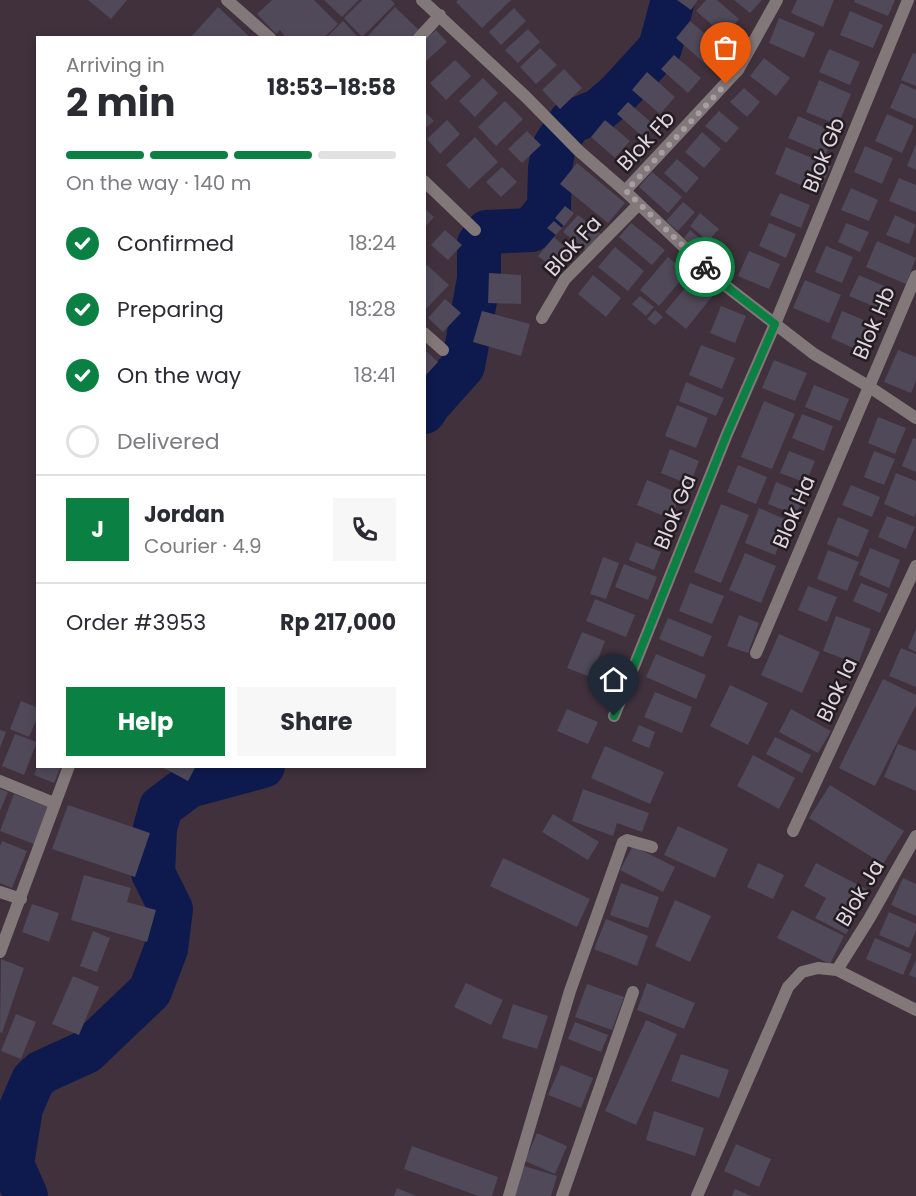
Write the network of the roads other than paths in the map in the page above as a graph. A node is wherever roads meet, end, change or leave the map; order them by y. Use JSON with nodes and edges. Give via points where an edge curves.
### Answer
{"nodes":[{"id":1,"x":227,"y":0,"type":"edge"},
{"id":2,"x":422,"y":0,"type":"edge"},
{"id":3,"x":777,"y":0,"type":"edge"},
{"id":4,"x":908,"y":0,"type":"edge"},
{"id":5,"x":440,"y":15,"type":"junction"},
{"id":6,"x":268,"y":36,"type":"edge"},
{"id":7,"x":421,"y":36,"type":"edge"},
{"id":8,"x":426,"y":183,"type":"edge"},
{"id":9,"x":626,"y":191,"type":"junction"},
{"id":10,"x":638,"y":205,"type":"junction"},
{"id":11,"x":475,"y":230,"type":"dead end"},
{"id":12,"x":916,"y":276,"type":"edge"},
{"id":13,"x":542,"y":318,"type":"dead end"},
{"id":14,"x":775,"y":324,"type":"junction"},
{"id":15,"x":426,"y":335,"type":"edge"},
{"id":16,"x":443,"y":350,"type":"dead end"},
{"id":17,"x":868,"y":386,"type":"junction"},
{"id":18,"x":916,"y":418,"type":"edge"},
{"id":19,"x":916,"y":566,"type":"edge"},
{"id":20,"x":756,"y":653,"type":"dead end"},
{"id":21,"x":614,"y":716,"type":"dead end"},
{"id":22,"x":68,"y":768,"type":"edge"},
{"id":23,"x":0,"y":781,"type":"edge"},
{"id":24,"x":54,"y":803,"type":"junction"},
{"id":25,"x":793,"y":831,"type":"dead end"},
{"id":26,"x":916,"y":836,"type":"edge"},
{"id":27,"x":652,"y":847,"type":"dead end"},
{"id":28,"x":0,"y":892,"type":"edge"},
{"id":29,"x":21,"y":898,"type":"junction"},
{"id":30,"x":0,"y":952,"type":"edge"},
{"id":31,"x":837,"y":970,"type":"junction"},
{"id":32,"x":633,"y":992,"type":"dead end"},
{"id":33,"x":916,"y":1010,"type":"edge"},
{"id":34,"x":508,"y":1196,"type":"edge"},
{"id":35,"x":562,"y":1196,"type":"edge"},
{"id":36,"x":697,"y":1196,"type":"edge"}],
"edges":[{"from":1,"to":6,"type":"street"},
{"from":2,"to":5,"type":"street"},
{"from":3,"to":9,"type":"street","name":"Blok Fb","via":[[738,70]]},
{"from":4,"to":14,"type":"street","name":"Blok Gb"},
{"from":5,"to":7,"type":"street"},
{"from":5,"to":9,"type":"street"},
{"from":8,"to":11,"type":"street"},
{"from":9,"to":10,"type":"street"},
{"from":10,"to":13,"type":"street","name":"Blok Fa","via":[[565,279]]},
{"from":10,"to":14,"type":"street","via":[[722,283]]},
{"from":12,"to":17,"type":"street","name":"Blok Hb"},
{"from":14,"to":17,"type":"street","via":[[814,354]]},
{"from":14,"to":21,"type":"street","name":"Blok Ga"},
{"from":15,"to":16,"type":"street"},
{"from":17,"to":18,"type":"street"},
{"from":17,"to":20,"type":"street","name":"Blok Ha"},
{"from":19,"to":25,"type":"street","name":"Blok Ia"},
{"from":22,"to":24,"type":"street"},
{"from":23,"to":24,"type":"street"},
{"from":24,"to":29,"type":"street"},
{"from":26,"to":31,"type":"street","name":"Blok Ja"},
{"from":27,"to":34,"type":"street","via":[[623,842],[570,991]]},
{"from":28,"to":29,"type":"street"},
{"from":29,"to":30,"type":"street"},
{"from":31,"to":33,"type":"street"},
{"from":31,"to":36,"type":"street","via":[[818,968],[802,972],[788,987]]},
{"from":32,"to":35,"type":"street"}]}
